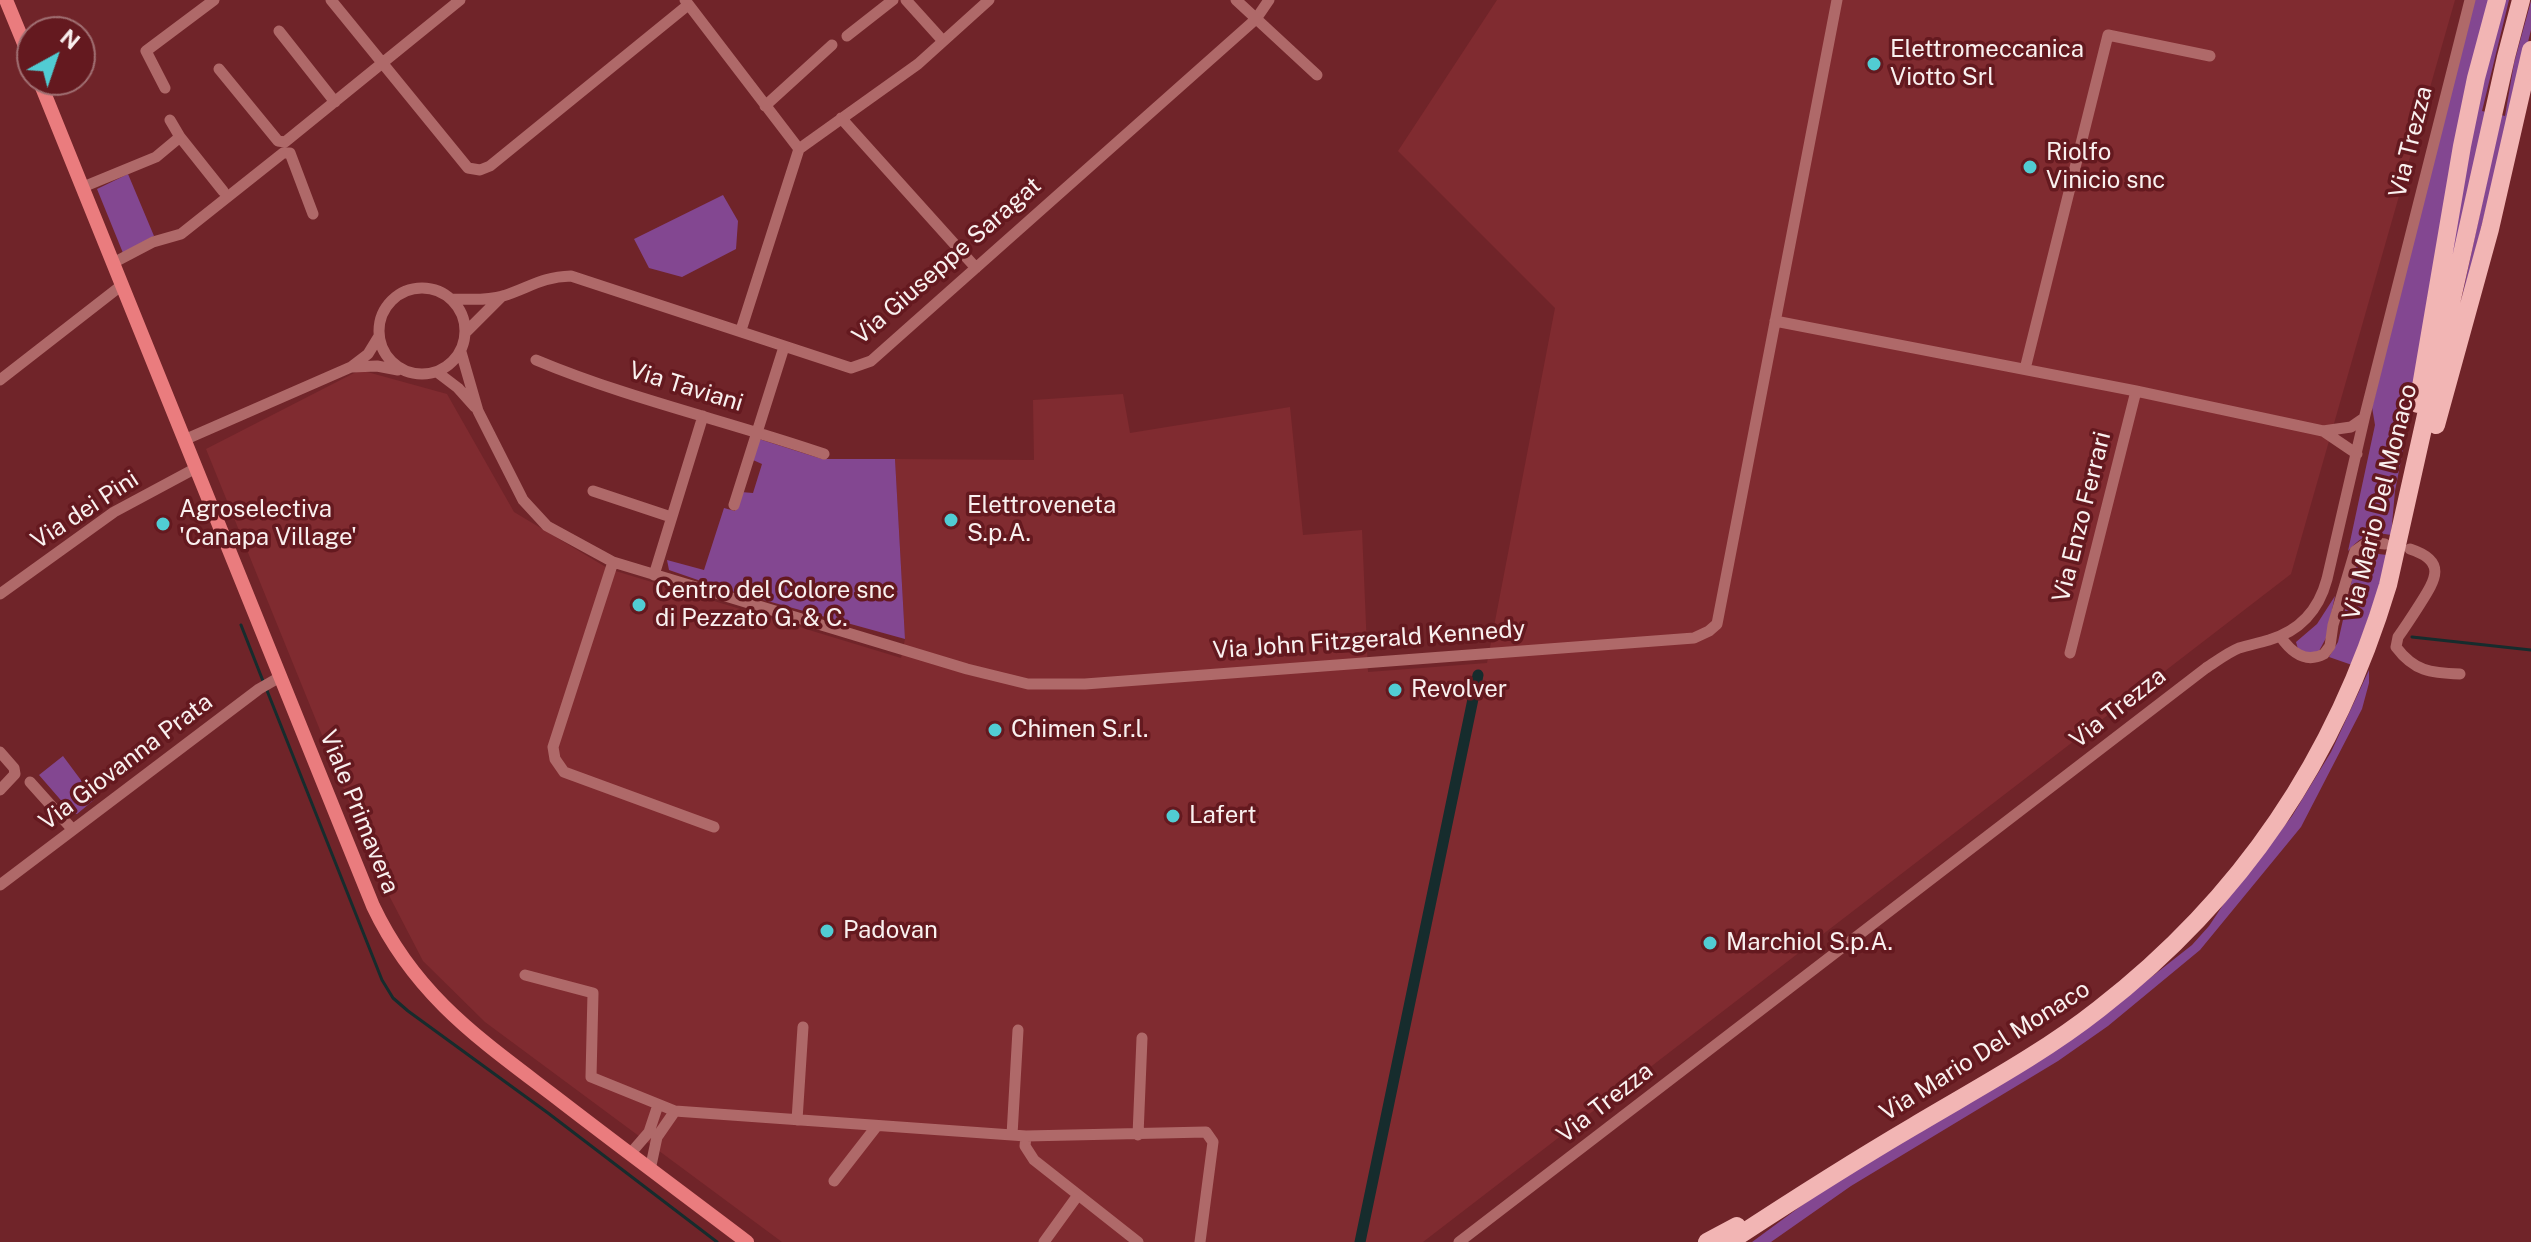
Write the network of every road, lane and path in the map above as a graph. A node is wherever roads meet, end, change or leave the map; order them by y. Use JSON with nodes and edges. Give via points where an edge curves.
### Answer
{"nodes":[{"id":1,"x":6,"y":0,"type":"edge"},
{"id":2,"x":214,"y":0,"type":"edge"},
{"id":3,"x":331,"y":0,"type":"edge"},
{"id":4,"x":460,"y":0,"type":"edge"},
{"id":5,"x":893,"y":0,"type":"edge"},
{"id":6,"x":906,"y":0,"type":"edge"},
{"id":7,"x":989,"y":0,"type":"edge"},
{"id":8,"x":1236,"y":0,"type":"edge"},
{"id":9,"x":1269,"y":0,"type":"edge"},
{"id":10,"x":1837,"y":0,"type":"edge"},
{"id":11,"x":2470,"y":0,"type":"edge"},
{"id":12,"x":2497,"y":0,"type":"edge"},
{"id":13,"x":2521,"y":0,"type":"edge"},
{"id":14,"x":686,"y":2,"type":"edge"},
{"id":15,"x":1256,"y":19,"type":"junction"},
{"id":16,"x":16,"y":24,"type":"edge"},
{"id":17,"x":279,"y":31,"type":"dead end"},
{"id":18,"x":847,"y":36,"type":"dead end"},
{"id":19,"x":943,"y":41,"type":"junction"},
{"id":20,"x":832,"y":45,"type":"dead end"},
{"id":21,"x":2531,"y":50,"type":"edge"},
{"id":22,"x":2210,"y":56,"type":"dead end"},
{"id":23,"x":382,"y":63,"type":"junction"},
{"id":24,"x":219,"y":69,"type":"dead end"},
{"id":25,"x":1317,"y":75,"type":"dead end"},
{"id":26,"x":165,"y":88,"type":"dead end"},
{"id":27,"x":46,"y":96,"type":"edge"},
{"id":28,"x":335,"y":102,"type":"junction"},
{"id":29,"x":765,"y":106,"type":"junction"},
{"id":30,"x":841,"y":118,"type":"junction"},
{"id":31,"x":170,"y":120,"type":"dead end"},
{"id":32,"x":180,"y":137,"type":"junction"},
{"id":33,"x":799,"y":149,"type":"junction"},
{"id":34,"x":83,"y":187,"type":"junction"},
{"id":35,"x":223,"y":191,"type":"dead end"},
{"id":36,"x":313,"y":214,"type":"dead end"},
{"id":37,"x":113,"y":263,"type":"junction"},
{"id":38,"x":976,"y":268,"type":"junction"},
{"id":39,"x":122,"y":285,"type":"junction"},
{"id":40,"x":502,"y":296,"type":"junction"},
{"id":41,"x":451,"y":299,"type":"junction"},
{"id":42,"x":1775,"y":321,"type":"junction"},
{"id":43,"x":741,"y":330,"type":"junction"},
{"id":44,"x":466,"y":332,"type":"junction"},
{"id":45,"x":379,"y":336,"type":"junction"},
{"id":46,"x":784,"y":347,"type":"junction"},
{"id":47,"x":461,"y":352,"type":"junction"},
{"id":48,"x":536,"y":360,"type":"dead end"},
{"id":49,"x":351,"y":367,"type":"junction"},
{"id":50,"x":2025,"y":369,"type":"junction"},
{"id":51,"x":406,"y":372,"type":"junction"},
{"id":52,"x":437,"y":372,"type":"junction"},
{"id":53,"x":0,"y":380,"type":"edge"},
{"id":54,"x":2136,"y":391,"type":"junction"},
{"id":55,"x":478,"y":411,"type":"junction"},
{"id":56,"x":703,"y":416,"type":"junction"},
{"id":57,"x":2365,"y":417,"type":"junction"},
{"id":58,"x":2338,"y":430,"type":"junction"},
{"id":59,"x":2323,"y":431,"type":"junction"},
{"id":60,"x":758,"y":432,"type":"junction"},
{"id":61,"x":184,"y":440,"type":"junction"},
{"id":62,"x":2360,"y":441,"type":"junction"},
{"id":63,"x":2342,"y":444,"type":"junction"},
{"id":64,"x":824,"y":454,"type":"dead end"},
{"id":65,"x":2357,"y":454,"type":"junction"},
{"id":66,"x":196,"y":468,"type":"junction"},
{"id":67,"x":593,"y":491,"type":"dead end"},
{"id":68,"x":2408,"y":498,"type":"junction"},
{"id":69,"x":734,"y":505,"type":"dead end"},
{"id":70,"x":671,"y":517,"type":"junction"},
{"id":71,"x":2385,"y":544,"type":"dead end"},
{"id":72,"x":2410,"y":549,"type":"dead end"},
{"id":73,"x":613,"y":562,"type":"junction"},
{"id":74,"x":654,"y":575,"type":"junction"},
{"id":75,"x":0,"y":594,"type":"edge"},
{"id":76,"x":2280,"y":636,"type":"junction"},
{"id":77,"x":2070,"y":653,"type":"dead end"},
{"id":78,"x":2460,"y":674,"type":"dead end"},
{"id":79,"x":278,"y":679,"type":"junction"},
{"id":80,"x":0,"y":752,"type":"edge"},
{"id":81,"x":30,"y":782,"type":"dead end"},
{"id":82,"x":0,"y":790,"type":"edge"},
{"id":83,"x":714,"y":827,"type":"dead end"},
{"id":84,"x":73,"y":830,"type":"junction"},
{"id":85,"x":0,"y":885,"type":"edge"},
{"id":86,"x":525,"y":975,"type":"dead end"},
{"id":87,"x":803,"y":1027,"type":"dead end"},
{"id":88,"x":1018,"y":1030,"type":"dead end"},
{"id":89,"x":1142,"y":1038,"type":"dead end"},
{"id":90,"x":658,"y":1105,"type":"junction"},
{"id":91,"x":675,"y":1111,"type":"junction"},
{"id":92,"x":797,"y":1120,"type":"junction"},
{"id":93,"x":876,"y":1127,"type":"junction"},
{"id":94,"x":1012,"y":1135,"type":"junction"},
{"id":95,"x":1138,"y":1135,"type":"junction"},
{"id":96,"x":1026,"y":1136,"type":"junction"},
{"id":97,"x":630,"y":1154,"type":"junction"},
{"id":98,"x":650,"y":1170,"type":"junction"},
{"id":99,"x":834,"y":1181,"type":"dead end"},
{"id":100,"x":1078,"y":1195,"type":"junction"},
{"id":101,"x":1800,"y":1195,"type":"junction"},
{"id":102,"x":747,"y":1242,"type":"edge"},
{"id":103,"x":1044,"y":1242,"type":"edge"},
{"id":104,"x":1138,"y":1242,"type":"edge"},
{"id":105,"x":1200,"y":1242,"type":"edge"},
{"id":106,"x":1459,"y":1242,"type":"edge"},
{"id":107,"x":1707,"y":1242,"type":"edge"},
{"id":108,"x":1729,"y":1242,"type":"edge"},
{"id":109,"x":1743,"y":1242,"type":"edge"}],
"edges":[{"from":1,"to":16,"type":"main road"},
{"from":2,"to":26,"type":"street","via":[[146,51]]},
{"from":3,"to":23,"type":"street"},
{"from":4,"to":23,"type":"street"},
{"from":5,"to":18,"type":"street"},
{"from":6,"to":19,"type":"street"},
{"from":7,"to":19,"type":"street"},
{"from":8,"to":15,"type":"street"},
{"from":9,"to":15,"type":"street","name":"Via Giuseppe Saragat"},
{"from":10,"to":42,"type":"street","name":"Via John Fitzgerald Kennedy"},
{"from":11,"to":57,"type":"street","name":"Via Trezza"},
{"from":12,"to":68,"type":"highway","via":[[2450,211],[2413,435]]},
{"from":13,"to":68,"type":"highway","name":"Via Mario Del Monaco"},
{"from":14,"to":23,"type":"street","via":[[480,170],[468,168]]},
{"from":14,"to":29,"type":"street"},
{"from":15,"to":25,"type":"street"},
{"from":15,"to":38,"type":"street","name":"Via Giuseppe Saragat"},
{"from":17,"to":28,"type":"street"},
{"from":19,"to":30,"type":"street"},
{"from":20,"to":29,"type":"street"},
{"from":21,"to":68,"type":"highway","via":[[2471,303],[2427,458]]},
{"from":22,"to":50,"type":"street","via":[[2108,35]]},
{"from":23,"to":28,"type":"street"},
{"from":24,"to":28,"type":"street","via":[[278,141],[285,142]]},
{"from":27,"to":34,"type":"main road","name":"Viale Primavera"},
{"from":29,"to":33,"type":"street"},
{"from":30,"to":33,"type":"street"},
{"from":30,"to":38,"type":"street"},
{"from":31,"to":32,"type":"street"},
{"from":32,"to":34,"type":"street","via":[[156,157]]},
{"from":32,"to":35,"type":"street"},
{"from":33,"to":43,"type":"street"},
{"from":34,"to":37,"type":"main road","name":"Viale Primavera"},
{"from":36,"to":37,"type":"street","via":[[290,153],[283,153],[181,234]]},
{"from":37,"to":39,"type":"main road","name":"Viale Primavera"},
{"from":38,"to":46,"type":"street","name":"Via Giuseppe Saragat","via":[[871,361],[851,368]]},
{"from":39,"to":53,"type":"street"},
{"from":39,"to":61,"type":"main road","name":"Viale Primavera"},
{"from":40,"to":41,"type":"street","name":"Via Giuseppe Saragat"},
{"from":40,"to":43,"type":"street","name":"Via Giuseppe Saragat","via":[[550,277],[571,276]]},
{"from":40,"to":44,"type":"street","name":"Via Giuseppe Saragat"},
{"from":41,"to":44,"type":"street","via":[[463,315]]},
{"from":41,"to":45,"type":"street","via":[[429,288],[404,292],[384,311]]},
{"from":42,"to":50,"type":"street"},
{"from":42,"to":74,"type":"street","name":"Via John Fitzgerald Kennedy","via":[[1717,624],[1694,638],[1028,684]]},
{"from":43,"to":46,"type":"street","name":"Via Giuseppe Saragat"},
{"from":44,"to":47,"type":"street"},
{"from":45,"to":49,"type":"street"},
{"from":45,"to":51,"type":"street","via":[[387,357]]},
{"from":46,"to":60,"type":"street"},
{"from":47,"to":52,"type":"street"},
{"from":47,"to":55,"type":"street","name":"Via John Fitzgerald Kennedy"},
{"from":48,"to":56,"type":"street","name":"Via Taviani"},
{"from":49,"to":51,"type":"street"},
{"from":49,"to":61,"type":"street"},
{"from":50,"to":54,"type":"street"},
{"from":51,"to":52,"type":"street"},
{"from":52,"to":55,"type":"street","name":"Via John Fitzgerald Kennedy"},
{"from":54,"to":59,"type":"street"},
{"from":54,"to":77,"type":"street","name":"Via Enzo Ferrari"},
{"from":55,"to":73,"type":"street","name":"Via John Fitzgerald Kennedy","via":[[523,500],[547,526]]},
{"from":56,"to":60,"type":"street","name":"Via Taviani"},
{"from":56,"to":70,"type":"street"},
{"from":57,"to":58,"type":"street"},
{"from":57,"to":62,"type":"street","name":"Via Trezza"},
{"from":58,"to":59,"type":"street"},
{"from":58,"to":62,"type":"street"},
{"from":59,"to":63,"type":"street"},
{"from":60,"to":64,"type":"street","name":"Via Taviani"},
{"from":60,"to":69,"type":"street"},
{"from":61,"to":66,"type":"main road","name":"Viale Primavera"},
{"from":62,"to":63,"type":"street"},
{"from":62,"to":65,"type":"street","name":"Via Trezza"},
{"from":63,"to":65,"type":"street"},
{"from":65,"to":76,"type":"street","name":"Via Trezza","via":[[2320,600],[2305,620]]},
{"from":66,"to":75,"type":"street","name":"Via dei Pini","via":[[114,512]]},
{"from":66,"to":79,"type":"main road","name":"Viale Primavera"},
{"from":67,"to":70,"type":"street"},
{"from":68,"to":101,"type":"highway","name":"Via Mario Del Monaco","via":[[2374,632],[2338,717],[2288,807],[2228,887],[2153,964],[2096,1011]]},
{"from":70,"to":74,"type":"street"},
{"from":71,"to":76,"type":"street","via":[[2368,542],[2355,551],[2324,654],[2297,655]]},
{"from":72,"to":78,"type":"street","via":[[2430,558],[2436,573],[2396,647],[2420,669]]},
{"from":73,"to":74,"type":"street","name":"Via John Fitzgerald Kennedy"},
{"from":73,"to":83,"type":"street","via":[[553,747],[555,759],[564,772]]},
{"from":76,"to":106,"type":"street","name":"Via Trezza","via":[[2240,648],[2206,668]]},
{"from":79,"to":84,"type":"street","name":"Via Giovanna Prata"},
{"from":79,"to":97,"type":"main road","name":"Viale Primavera","via":[[373,906],[427,990],[469,1031]]},
{"from":80,"to":82,"type":"street","via":[[15,774]]},
{"from":81,"to":84,"type":"street"},
{"from":84,"to":85,"type":"street","name":"Via Giovanna Prata"},
{"from":86,"to":90,"type":"street","via":[[593,993],[591,1077]]},
{"from":87,"to":92,"type":"street"},
{"from":88,"to":94,"type":"street"},
{"from":89,"to":95,"type":"street"},
{"from":90,"to":91,"type":"street"},
{"from":90,"to":97,"type":"street","via":[[649,1132]]},
{"from":91,"to":92,"type":"street"},
{"from":91,"to":98,"type":"street","via":[[657,1137]]},
{"from":92,"to":93,"type":"street"},
{"from":93,"to":94,"type":"street"},
{"from":93,"to":99,"type":"street"},
{"from":94,"to":96,"type":"street"},
{"from":95,"to":96,"type":"street"},
{"from":95,"to":105,"type":"street","via":[[1206,1132],[1213,1142]]},
{"from":96,"to":100,"type":"street","via":[[1025,1146],[1034,1160]]},
{"from":97,"to":98,"type":"main road","name":"Viale Primavera"},
{"from":98,"to":102,"type":"main road","name":"Viale Primavera"},
{"from":100,"to":103,"type":"street"},
{"from":100,"to":104,"type":"street"},
{"from":101,"to":107,"type":"highway"},
{"from":101,"to":108,"type":"highway"},
{"from":101,"to":109,"type":"highway"}]}
